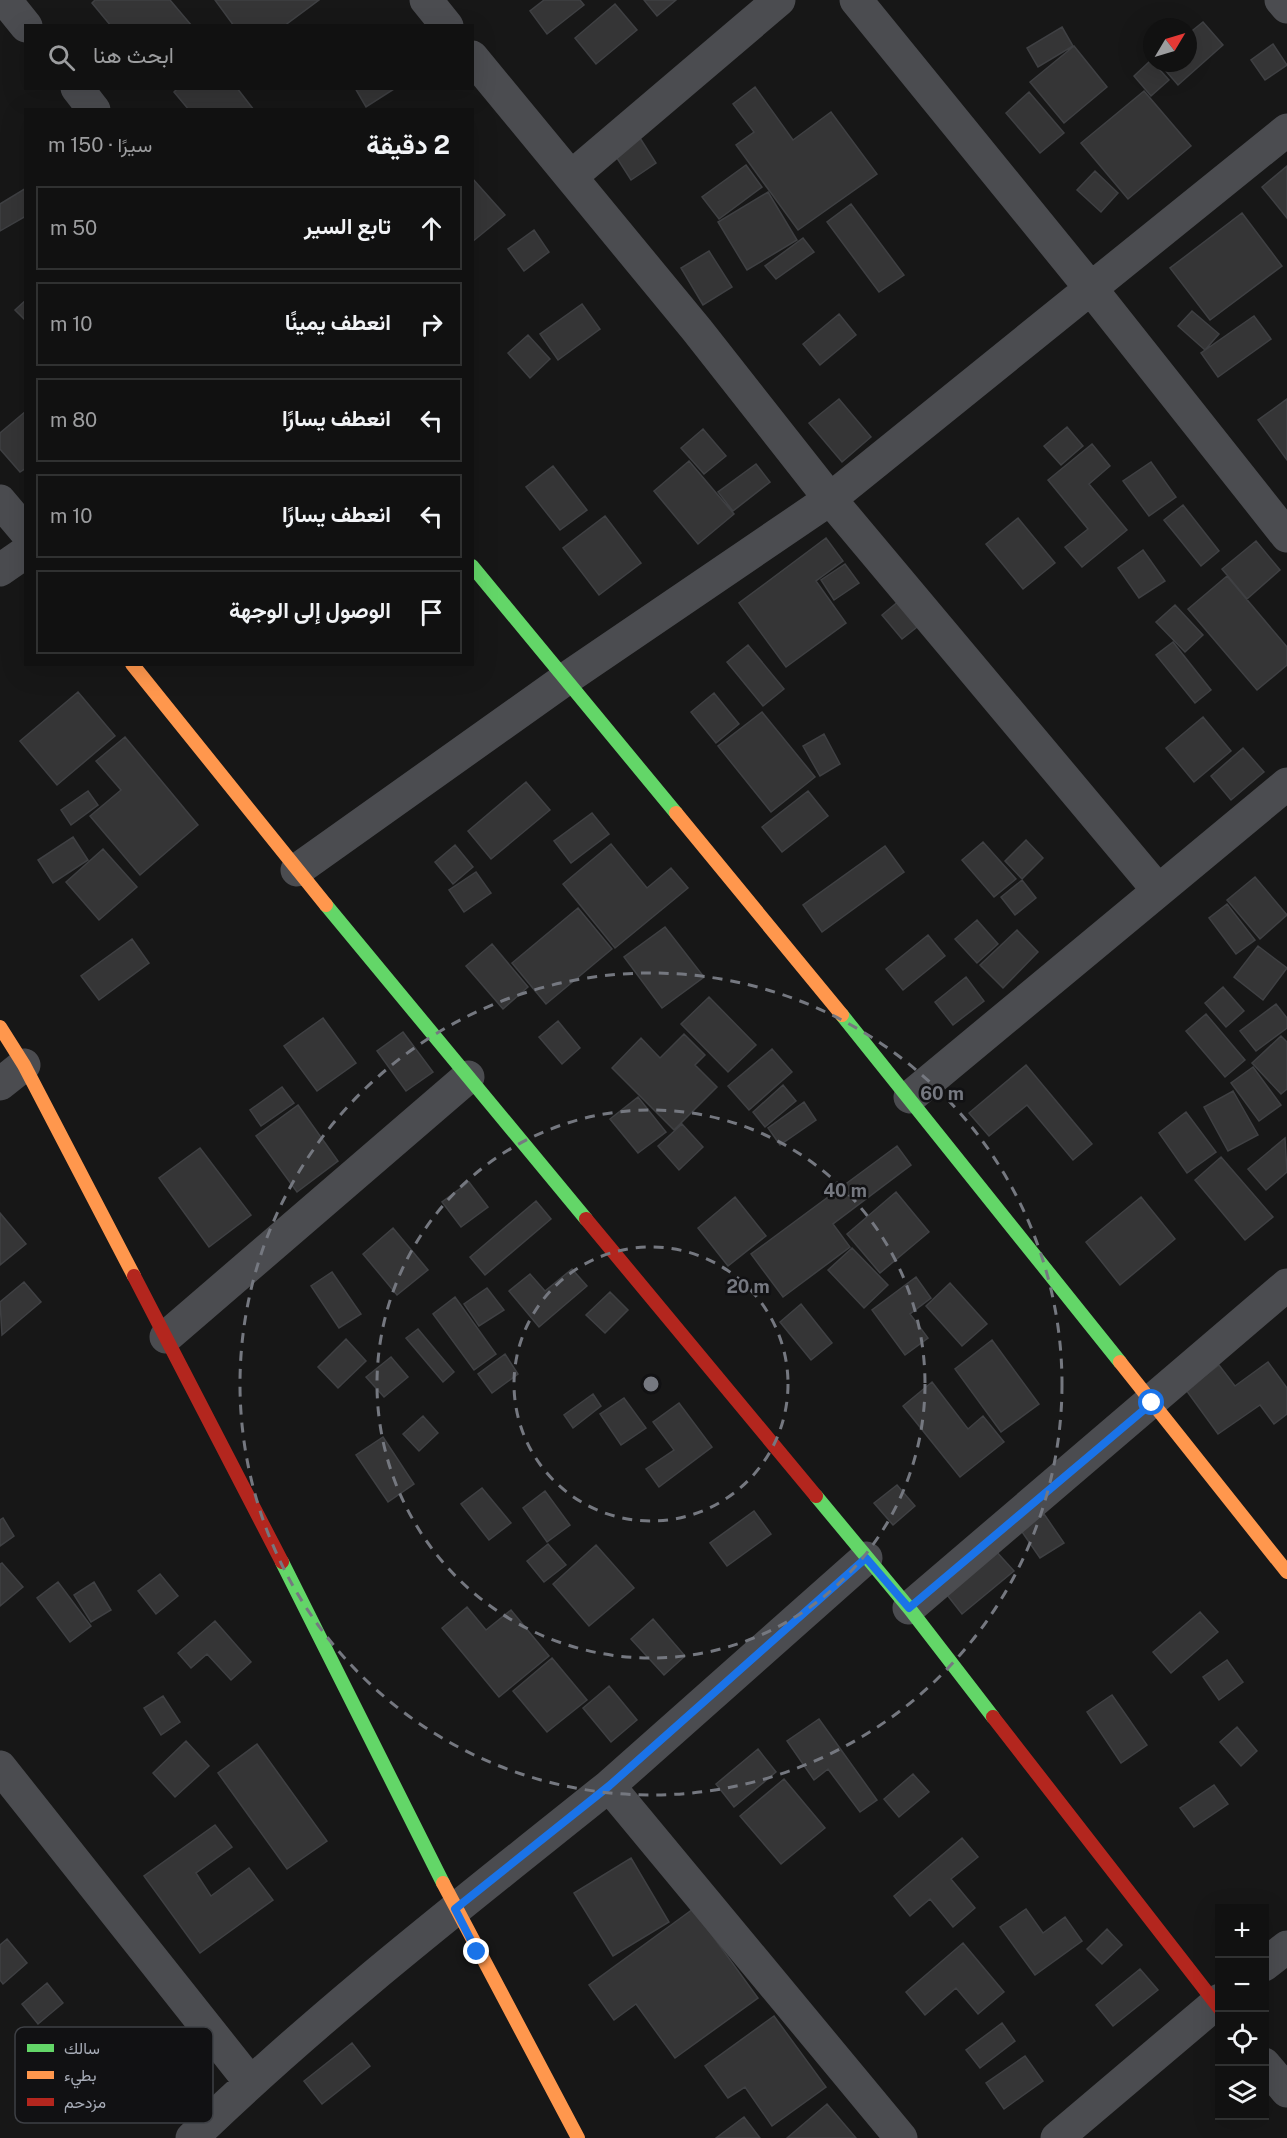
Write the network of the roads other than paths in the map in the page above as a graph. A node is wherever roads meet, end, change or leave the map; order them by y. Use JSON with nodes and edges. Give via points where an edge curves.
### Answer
{"nodes":[{"id":1,"x":426,"y":0,"type":"edge"},
{"id":2,"x":779,"y":0,"type":"edge"},
{"id":3,"x":855,"y":0,"type":"edge"},
{"id":4,"x":1281,"y":0,"type":"edge"},
{"id":5,"x":1287,"y":7,"type":"edge"},
{"id":6,"x":445,"y":24,"type":"edge"},
{"id":7,"x":474,"y":59,"type":"edge"},
{"id":8,"x":79,"y":90,"type":"edge"},
{"id":9,"x":92,"y":108,"type":"edge"},
{"id":10,"x":1287,"y":130,"type":"edge"},
{"id":11,"x":572,"y":176,"type":"junction"},
{"id":12,"x":1092,"y":290,"type":"junction"},
{"id":13,"x":830,"y":499,"type":"junction"},
{"id":14,"x":0,"y":501,"type":"edge"},
{"id":15,"x":24,"y":530,"type":"edge"},
{"id":16,"x":1287,"y":536,"type":"edge"},
{"id":17,"x":24,"y":553,"type":"edge"},
{"id":18,"x":474,"y":568,"type":"edge"},
{"id":19,"x":0,"y":570,"type":"edge"},
{"id":20,"x":134,"y":666,"type":"edge"},
{"id":21,"x":567,"y":678,"type":"junction"},
{"id":22,"x":1287,"y":784,"type":"edge"},
{"id":23,"x":297,"y":870,"type":"junction"},
{"id":24,"x":1158,"y":890,"type":"junction"},
{"id":25,"x":0,"y":1027,"type":"edge"},
{"id":26,"x":12,"y":1075,"type":"edge"},
{"id":27,"x":468,"y":1077,"type":"junction"},
{"id":28,"x":910,"y":1097,"type":"junction"},
{"id":29,"x":1287,"y":1285,"type":"edge"},
{"id":30,"x":166,"y":1337,"type":"junction"},
{"id":31,"x":1152,"y":1403,"type":"junction"},
{"id":32,"x":866,"y":1558,"type":"junction"},
{"id":33,"x":1287,"y":1572,"type":"edge"},
{"id":34,"x":909,"y":1608,"type":"junction"},
{"id":35,"x":0,"y":1767,"type":"edge"},
{"id":36,"x":609,"y":1786,"type":"junction"},
{"id":37,"x":455,"y":1909,"type":"junction"},
{"id":38,"x":1287,"y":1947,"type":"edge"},
{"id":39,"x":1269,"y":1961,"type":"edge"},
{"id":40,"x":1215,"y":2000,"type":"edge"},
{"id":41,"x":1215,"y":2006,"type":"edge"},
{"id":42,"x":206,"y":2027,"type":"edge"},
{"id":43,"x":213,"y":2035,"type":"edge"},
{"id":44,"x":1266,"y":2066,"type":"edge"},
{"id":45,"x":250,"y":2082,"type":"junction"},
{"id":46,"x":1287,"y":2091,"type":"edge"},
{"id":47,"x":213,"y":2118,"type":"edge"},
{"id":48,"x":208,"y":2123,"type":"edge"},
{"id":49,"x":192,"y":2138,"type":"edge"},
{"id":50,"x":578,"y":2138,"type":"edge"},
{"id":51,"x":901,"y":2138,"type":"edge"},
{"id":52,"x":1057,"y":2138,"type":"edge"}],
"edges":[{"from":1,"to":6,"type":"street"},
{"from":2,"to":11,"type":"street"},
{"from":3,"to":12,"type":"street"},
{"from":4,"to":5,"type":"street"},
{"from":7,"to":11,"type":"street"},
{"from":8,"to":9,"type":"street"},
{"from":10,"to":12,"type":"street"},
{"from":11,"to":13,"type":"street"},
{"from":12,"to":13,"type":"street"},
{"from":12,"to":16,"type":"street"},
{"from":13,"to":21,"type":"street"},
{"from":13,"to":24,"type":"street"},
{"from":14,"to":15,"type":"street"},
{"from":17,"to":19,"type":"street"},
{"from":18,"to":21,"type":"street"},
{"from":20,"to":23,"type":"street"},
{"from":21,"to":23,"type":"street"},
{"from":21,"to":28,"type":"street"},
{"from":22,"to":24,"type":"street"},
{"from":23,"to":27,"type":"street"},
{"from":24,"to":28,"type":"street"},
{"from":25,"to":26,"type":"street"},
{"from":26,"to":30,"type":"street"},
{"from":27,"to":30,"type":"street"},
{"from":27,"to":32,"type":"street"},
{"from":28,"to":31,"type":"street"},
{"from":29,"to":31,"type":"street"},
{"from":30,"to":37,"type":"street"},
{"from":31,"to":33,"type":"street"},
{"from":31,"to":34,"type":"street"},
{"from":32,"to":34,"type":"street"},
{"from":32,"to":36,"type":"street"},
{"from":34,"to":40,"type":"street"},
{"from":35,"to":42,"type":"street"},
{"from":36,"to":37,"type":"street"},
{"from":36,"to":51,"type":"street"},
{"from":37,"to":45,"type":"street"},
{"from":37,"to":50,"type":"street"},
{"from":38,"to":39,"type":"street"},
{"from":41,"to":52,"type":"street"},
{"from":43,"to":45,"type":"street"},
{"from":44,"to":46,"type":"street"},
{"from":45,"to":47,"type":"street"},
{"from":48,"to":49,"type":"street"}]}
